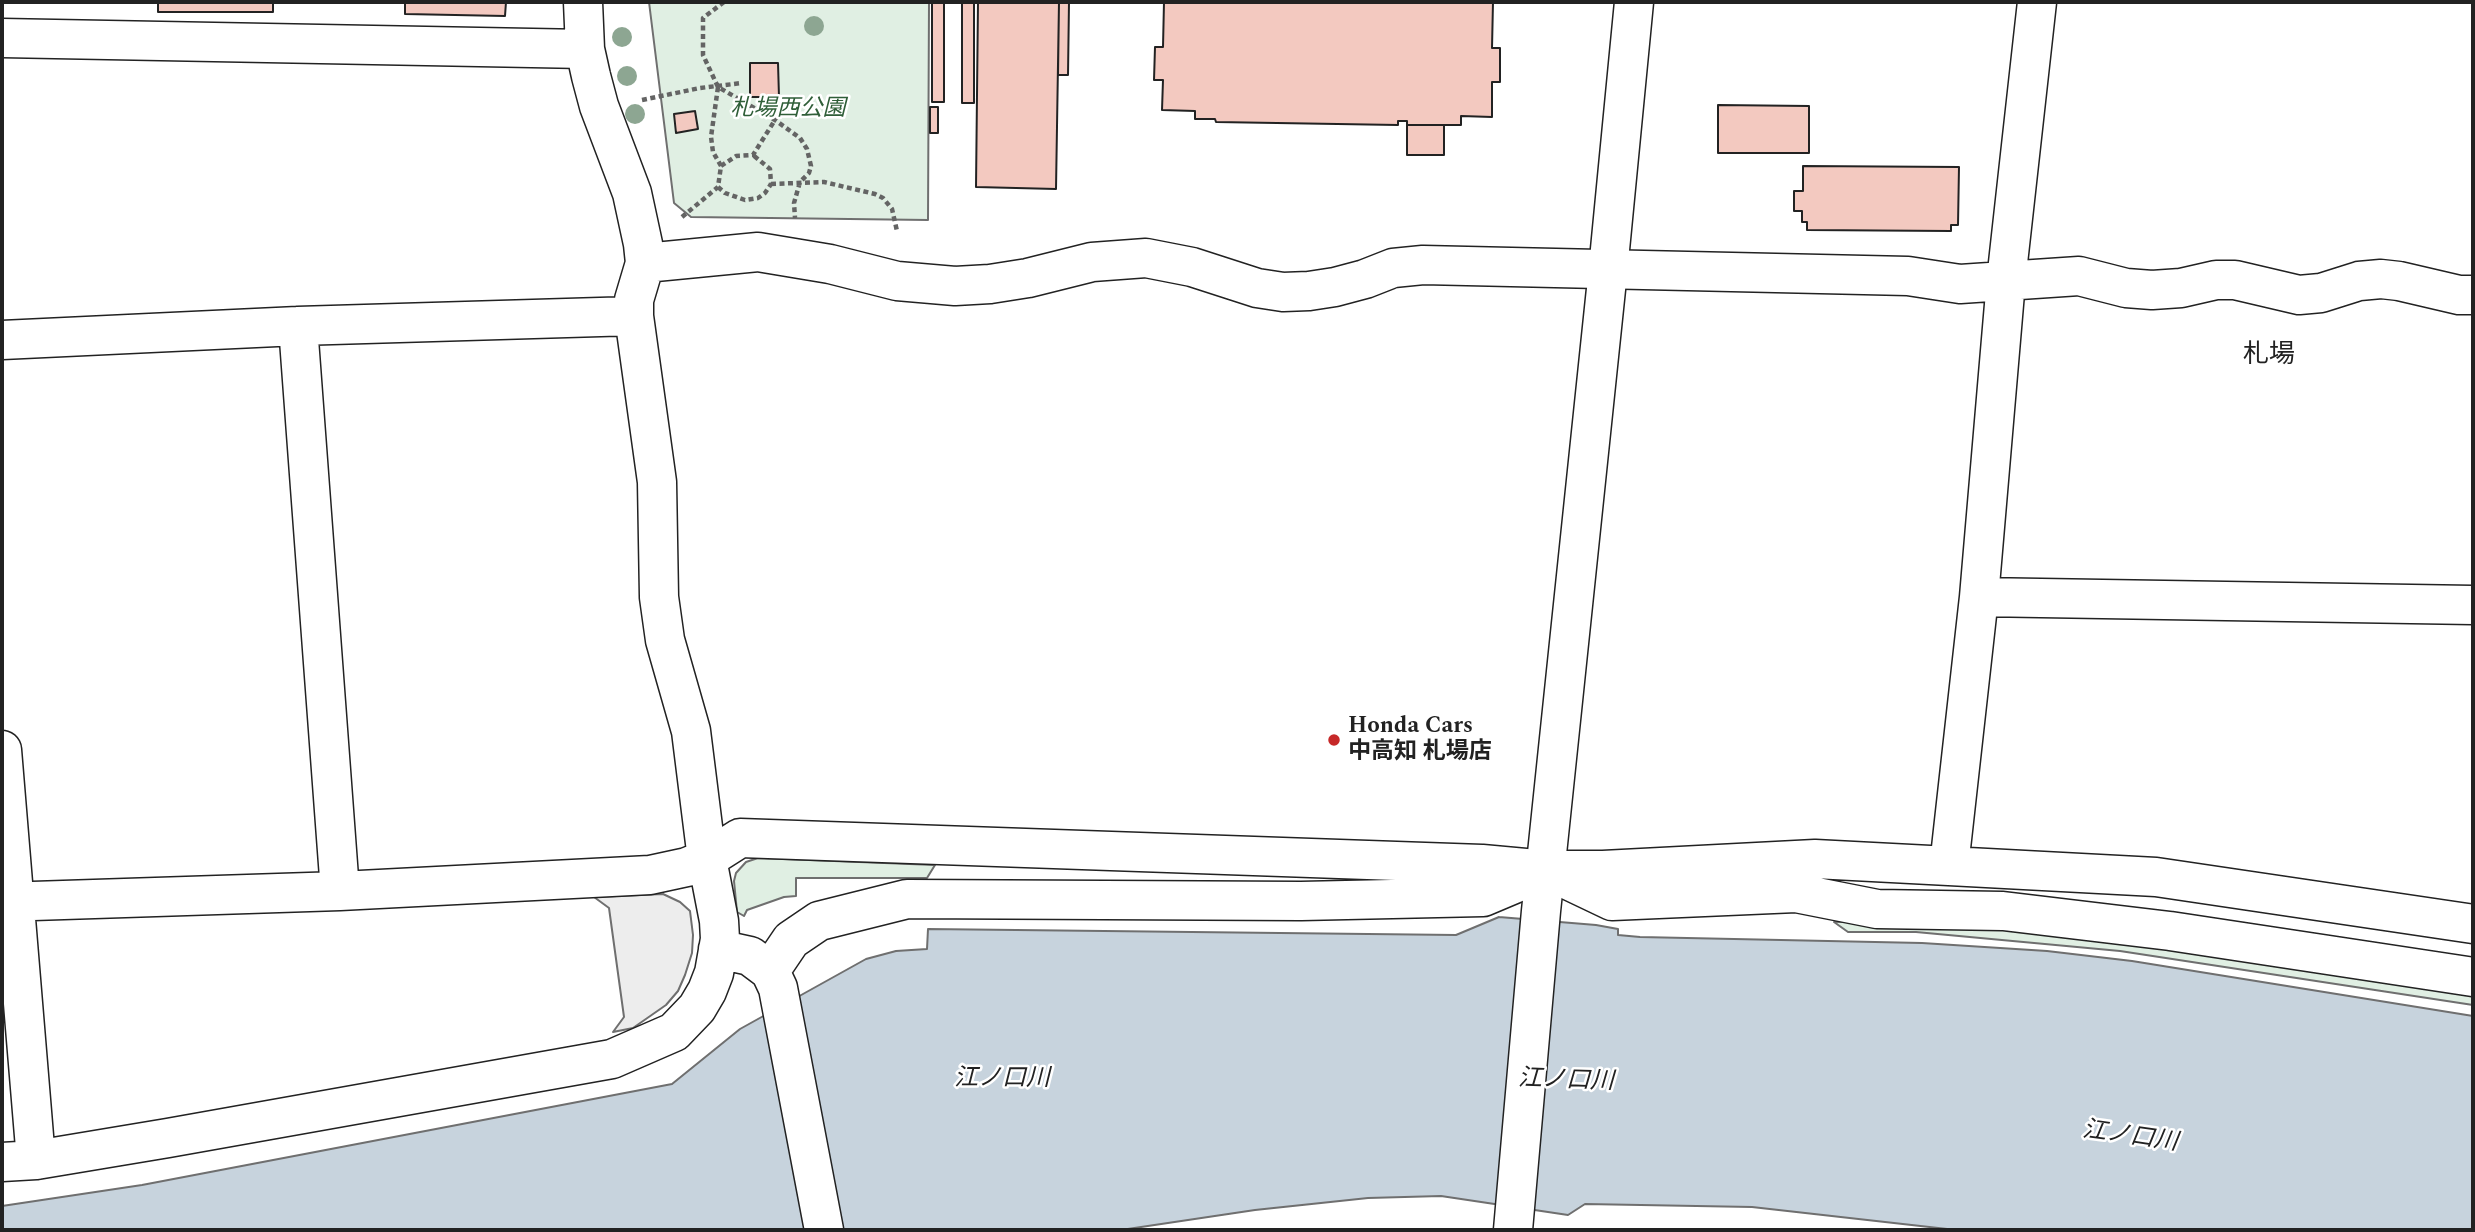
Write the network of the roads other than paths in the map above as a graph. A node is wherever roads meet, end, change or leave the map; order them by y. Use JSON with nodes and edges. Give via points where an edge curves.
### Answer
{"nodes":[{"id":1,"x":583,"y":2,"type":"edge"},
{"id":2,"x":1634,"y":2,"type":"edge"},
{"id":3,"x":2037,"y":2,"type":"edge"},
{"id":4,"x":2,"y":38,"type":"edge"},
{"id":5,"x":585,"y":49,"type":"junction"},
{"id":6,"x":645,"y":263,"type":"junction"},
{"id":7,"x":1608,"y":270,"type":"junction"},
{"id":8,"x":2006,"y":281,"type":"junction"},
{"id":9,"x":2473,"y":295,"type":"edge"},
{"id":10,"x":634,"y":316,"type":"junction"},
{"id":11,"x":298,"y":326,"type":"junction"},
{"id":12,"x":2,"y":341,"type":"edge"},
{"id":13,"x":1979,"y":597,"type":"junction"},
{"id":14,"x":2473,"y":606,"type":"edge"},
{"id":15,"x":2,"y":750,"type":"edge"},
{"id":16,"x":708,"y":859,"type":"junction"},
{"id":17,"x":1949,"y":866,"type":"junction"},
{"id":18,"x":1547,"y":870,"type":"junction"},
{"id":19,"x":340,"y":891,"type":"junction"},
{"id":20,"x":9,"y":902,"type":"edge"},
{"id":21,"x":2473,"y":924,"type":"edge"},
{"id":22,"x":718,"y":949,"type":"junction"},
{"id":23,"x":2473,"y":977,"type":"edge"},
{"id":24,"x":774,"y":980,"type":"junction"},
{"id":25,"x":19,"y":1161,"type":"edge"},
{"id":26,"x":1514,"y":1223,"type":"edge"},
{"id":27,"x":824,"y":1230,"type":"edge"}],
"edges":[{"from":1,"to":5,"type":"street"},
{"from":2,"to":7,"type":"street"},
{"from":3,"to":8,"type":"street"},
{"from":4,"to":5,"type":"street"},
{"from":5,"to":6,"type":"street","via":[[599,106],[632,193]]},
{"from":6,"to":7,"type":"street","via":[[758,252],[897,281],[956,286],[1028,278],[1092,262],[1146,258],[1283,292],[1335,287],[1393,268],[1423,265]]},
{"from":6,"to":10,"type":"street"},
{"from":7,"to":8,"type":"street","via":[[1908,276],[1960,284]]},
{"from":7,"to":18,"type":"street"},
{"from":8,"to":9,"type":"street","via":[[2079,276],[2152,290],[2235,280],[2306,295],[2381,279]]},
{"from":8,"to":13,"type":"street"},
{"from":10,"to":11,"type":"street"},
{"from":10,"to":16,"type":"street","via":[[657,482],[662,621],[691,731]]},
{"from":11,"to":12,"type":"street"},
{"from":11,"to":19,"type":"street"},
{"from":13,"to":14,"type":"street"},
{"from":13,"to":17,"type":"street"},
{"from":15,"to":20,"type":"street"},
{"from":16,"to":18,"type":"street","via":[[740,838]]},
{"from":16,"to":19,"type":"street","via":[[650,875]]},
{"from":16,"to":22,"type":"street","via":[[719,921]]},
{"from":17,"to":18,"type":"street","via":[[1815,859]]},
{"from":17,"to":21,"type":"street","via":[[2156,877]]},
{"from":18,"to":23,"type":"street","via":[[1612,901],[1796,893],[1877,909],[2003,911],[2100,921]]},
{"from":18,"to":24,"type":"street","via":[[1483,897],[907,900],[819,921],[790,940]]},
{"from":18,"to":26,"type":"street"},
{"from":19,"to":20,"type":"street"},
{"from":20,"to":25,"type":"street"},
{"from":22,"to":24,"type":"street","via":[[750,956]]},
{"from":22,"to":25,"type":"street","via":[[707,991],[688,1019],[674,1032],[612,1059]]},
{"from":24,"to":27,"type":"street"}]}
